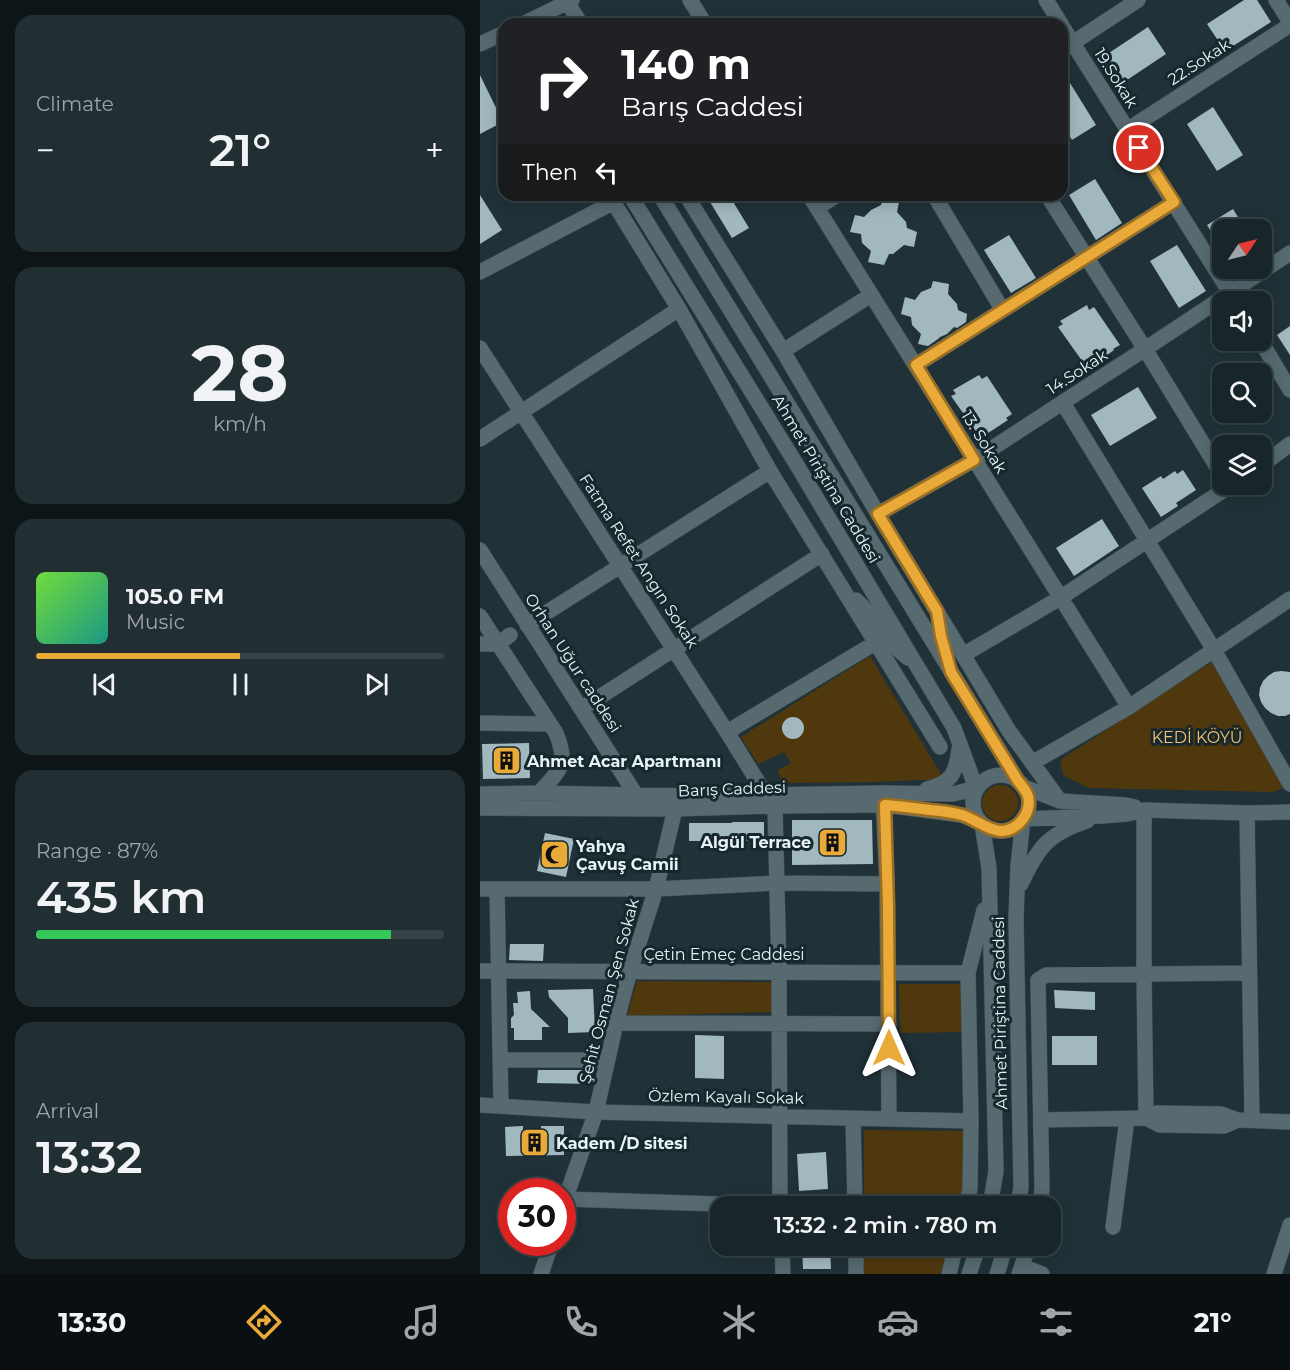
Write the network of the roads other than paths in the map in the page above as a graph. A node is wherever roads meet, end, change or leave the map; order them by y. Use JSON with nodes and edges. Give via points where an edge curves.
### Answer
{"nodes":[{"id":1,"x":690,"y":0,"type":"edge"},
{"id":2,"x":1046,"y":0,"type":"edge"},
{"id":3,"x":1137,"y":0,"type":"edge"},
{"id":4,"x":1275,"y":0,"type":"edge"},
{"id":5,"x":569,"y":1,"type":"edge"},
{"id":6,"x":552,"y":18,"type":"edge"},
{"id":7,"x":577,"y":18,"type":"edge"},
{"id":8,"x":701,"y":18,"type":"edge"},
{"id":9,"x":1057,"y":18,"type":"edge"},
{"id":10,"x":1290,"y":23,"type":"edge"},
{"id":11,"x":498,"y":36,"type":"edge"},
{"id":12,"x":480,"y":44,"type":"edge"},
{"id":13,"x":1068,"y":46,"type":"edge"},
{"id":14,"x":1068,"y":48,"type":"edge"},
{"id":15,"x":1127,"y":130,"type":"junction"},
{"id":16,"x":607,"y":201,"type":"edge"},
{"id":17,"x":614,"y":201,"type":"edge"},
{"id":18,"x":634,"y":201,"type":"edge"},
{"id":19,"x":664,"y":201,"type":"edge"},
{"id":20,"x":690,"y":201,"type":"edge"},
{"id":21,"x":813,"y":201,"type":"edge"},
{"id":22,"x":938,"y":201,"type":"edge"},
{"id":23,"x":1051,"y":201,"type":"edge"},
{"id":24,"x":1174,"y":202,"type":"junction"},
{"id":25,"x":1290,"y":253,"type":"edge"},
{"id":26,"x":1086,"y":256,"type":"junction"},
{"id":27,"x":480,"y":272,"type":"edge"},
{"id":28,"x":1229,"y":291,"type":"edge"},
{"id":29,"x":1241,"y":291,"type":"edge"},
{"id":30,"x":871,"y":295,"type":"junction"},
{"id":31,"x":679,"y":309,"type":"junction"},
{"id":32,"x":1002,"y":309,"type":"junction"},
{"id":33,"x":1212,"y":310,"type":"edge"},
{"id":34,"x":480,"y":348,"type":"edge"},
{"id":35,"x":1145,"y":350,"type":"junction"},
{"id":36,"x":783,"y":351,"type":"junction"},
{"id":37,"x":1267,"y":351,"type":"edge"},
{"id":38,"x":916,"y":365,"type":"junction"},
{"id":39,"x":1289,"y":387,"type":"edge"},
{"id":40,"x":1063,"y":403,"type":"junction"},
{"id":41,"x":521,"y":412,"type":"junction"},
{"id":42,"x":480,"y":439,"type":"edge"},
{"id":43,"x":1290,"y":444,"type":"edge"},
{"id":44,"x":1212,"y":456,"type":"edge"},
{"id":45,"x":1272,"y":458,"type":"edge"},
{"id":46,"x":974,"y":460,"type":"junction"},
{"id":47,"x":770,"y":471,"type":"junction"},
{"id":48,"x":1212,"y":495,"type":"edge"},
{"id":49,"x":878,"y":514,"type":"junction"},
{"id":50,"x":1148,"y":540,"type":"junction"},
{"id":51,"x":480,"y":550,"type":"edge"},
{"id":52,"x":822,"y":554,"type":"junction"},
{"id":53,"x":621,"y":566,"type":"junction"},
{"id":54,"x":831,"y":570,"type":"junction"},
{"id":55,"x":1060,"y":598,"type":"junction"},
{"id":56,"x":1290,"y":599,"type":"edge"},
{"id":57,"x":937,"y":611,"type":"junction"},
{"id":58,"x":480,"y":616,"type":"edge"},
{"id":59,"x":527,"y":625,"type":"junction"},
{"id":60,"x":504,"y":640,"type":"junction"},
{"id":61,"x":875,"y":643,"type":"junction"},
{"id":62,"x":480,"y":644,"type":"edge"},
{"id":63,"x":674,"y":650,"type":"junction"},
{"id":64,"x":1214,"y":650,"type":"junction"},
{"id":65,"x":963,"y":654,"type":"junction"},
{"id":66,"x":918,"y":667,"type":"junction"},
{"id":67,"x":951,"y":672,"type":"junction"},
{"id":68,"x":1129,"y":707,"type":"junction"},
{"id":69,"x":581,"y":709,"type":"junction"},
{"id":70,"x":480,"y":723,"type":"edge"},
{"id":71,"x":550,"y":723,"type":"junction"},
{"id":72,"x":727,"y":732,"type":"junction"},
{"id":73,"x":960,"y":743,"type":"junction"},
{"id":74,"x":940,"y":747,"type":"dead end"},
{"id":75,"x":1032,"y":763,"type":"junction"},
{"id":76,"x":1021,"y":784,"type":"junction"},
{"id":77,"x":1290,"y":784,"type":"edge"},
{"id":78,"x":976,"y":788,"type":"junction"},
{"id":79,"x":914,"y":792,"type":"junction"},
{"id":80,"x":539,"y":793,"type":"junction"},
{"id":81,"x":480,"y":794,"type":"edge"},
{"id":82,"x":636,"y":795,"type":"junction"},
{"id":83,"x":884,"y":799,"type":"junction"},
{"id":84,"x":771,"y":800,"type":"junction"},
{"id":85,"x":1060,"y":801,"type":"junction"},
{"id":86,"x":480,"y":808,"type":"edge"},
{"id":87,"x":675,"y":809,"type":"junction"},
{"id":88,"x":1144,"y":810,"type":"junction"},
{"id":89,"x":1290,"y":812,"type":"edge"},
{"id":90,"x":1247,"y":813,"type":"junction"},
{"id":91,"x":1102,"y":816,"type":"junction"},
{"id":92,"x":1023,"y":819,"type":"junction"},
{"id":93,"x":982,"y":824,"type":"junction"},
{"id":94,"x":777,"y":884,"type":"junction"},
{"id":95,"x":887,"y":884,"type":"junction"},
{"id":96,"x":480,"y":889,"type":"edge"},
{"id":97,"x":497,"y":889,"type":"junction"},
{"id":98,"x":656,"y":889,"type":"junction"},
{"id":99,"x":990,"y":890,"type":"junction"},
{"id":100,"x":1017,"y":895,"type":"junction"},
{"id":101,"x":1016,"y":937,"type":"junction"},
{"id":102,"x":480,"y":971,"type":"edge"},
{"id":103,"x":499,"y":971,"type":"junction"},
{"id":104,"x":630,"y":971,"type":"junction"},
{"id":105,"x":779,"y":972,"type":"junction"},
{"id":106,"x":889,"y":973,"type":"junction"},
{"id":107,"x":968,"y":973,"type":"junction"},
{"id":108,"x":1249,"y":973,"type":"junction"},
{"id":109,"x":1144,"y":975,"type":"junction"},
{"id":110,"x":1039,"y":1022,"type":"junction"},
{"id":111,"x":616,"y":1023,"type":"junction"},
{"id":112,"x":780,"y":1024,"type":"junction"},
{"id":113,"x":889,"y":1024,"type":"junction"},
{"id":114,"x":500,"y":1060,"type":"junction"},
{"id":115,"x":608,"y":1060,"type":"junction"},
{"id":116,"x":480,"y":1105,"type":"edge"},
{"id":117,"x":501,"y":1106,"type":"junction"},
{"id":118,"x":596,"y":1112,"type":"junction"},
{"id":119,"x":781,"y":1117,"type":"junction"},
{"id":120,"x":853,"y":1118,"type":"junction"},
{"id":121,"x":1148,"y":1118,"type":"junction"},
{"id":122,"x":889,"y":1119,"type":"junction"},
{"id":123,"x":1127,"y":1119,"type":"junction"},
{"id":124,"x":1041,"y":1120,"type":"junction"},
{"id":125,"x":1245,"y":1120,"type":"junction"},
{"id":126,"x":971,"y":1121,"type":"junction"},
{"id":127,"x":1290,"y":1122,"type":"edge"},
{"id":128,"x":573,"y":1178,"type":"edge"},
{"id":129,"x":780,"y":1196,"type":"edge"},
{"id":130,"x":855,"y":1196,"type":"edge"},
{"id":131,"x":968,"y":1196,"type":"edge"},
{"id":132,"x":992,"y":1196,"type":"edge"},
{"id":133,"x":1020,"y":1196,"type":"edge"},
{"id":134,"x":1041,"y":1196,"type":"edge"},
{"id":135,"x":576,"y":1204,"type":"edge"},
{"id":136,"x":710,"y":1205,"type":"edge"},
{"id":137,"x":1290,"y":1225,"type":"edge"},
{"id":138,"x":1113,"y":1227,"type":"dead end"},
{"id":139,"x":547,"y":1256,"type":"edge"},
{"id":140,"x":782,"y":1256,"type":"edge"},
{"id":141,"x":856,"y":1256,"type":"edge"},
{"id":142,"x":953,"y":1256,"type":"edge"},
{"id":143,"x":975,"y":1256,"type":"edge"},
{"id":144,"x":1003,"y":1256,"type":"edge"},
{"id":145,"x":1021,"y":1270,"type":"edge"},
{"id":146,"x":541,"y":1274,"type":"edge"},
{"id":147,"x":783,"y":1274,"type":"edge"},
{"id":148,"x":856,"y":1274,"type":"edge"},
{"id":149,"x":949,"y":1274,"type":"edge"},
{"id":150,"x":969,"y":1274,"type":"edge"},
{"id":151,"x":997,"y":1274,"type":"edge"},
{"id":152,"x":1042,"y":1274,"type":"edge"},
{"id":153,"x":1274,"y":1274,"type":"edge"}],
"edges":[{"from":1,"to":8,"type":"street"},
{"from":2,"to":9,"type":"street","name":"19.Sokak"},
{"from":3,"to":13,"type":"street"},
{"from":4,"to":10,"type":"street"},
{"from":5,"to":6,"type":"street"},
{"from":5,"to":7,"type":"street"},
{"from":10,"to":15,"type":"street","name":"22.Sokak"},
{"from":11,"to":12,"type":"street"},
{"from":14,"to":15,"type":"street","name":"19.Sokak"},
{"from":15,"to":24,"type":"street","name":"19.Sokak"},
{"from":16,"to":27,"type":"street"},
{"from":17,"to":31,"type":"street"},
{"from":18,"to":66,"type":"street","name":"Ahmet Piriştina Caddesi"},
{"from":19,"to":67,"type":"street","name":"Ahmet Piriştina Caddesi"},
{"from":20,"to":36,"type":"street"},
{"from":21,"to":30,"type":"street","name":"13. Sokak"},
{"from":22,"to":32,"type":"street"},
{"from":23,"to":26,"type":"street"},
{"from":24,"to":26,"type":"street"},
{"from":24,"to":28,"type":"street","name":"19.Sokak"},
{"from":25,"to":29,"type":"street","name":"14.Sokak"},
{"from":26,"to":32,"type":"street"},
{"from":26,"to":35,"type":"street"},
{"from":30,"to":36,"type":"street"},
{"from":30,"to":38,"type":"street","name":"13. Sokak"},
{"from":31,"to":41,"type":"street"},
{"from":31,"to":47,"type":"street"},
{"from":32,"to":38,"type":"street"},
{"from":33,"to":35,"type":"street","name":"14.Sokak"},
{"from":34,"to":41,"type":"street","name":"Fatma Refet Angın Sokak"},
{"from":35,"to":40,"type":"street","name":"14.Sokak"},
{"from":35,"to":44,"type":"street"},
{"from":36,"to":49,"type":"street"},
{"from":37,"to":39,"type":"street"},
{"from":38,"to":46,"type":"street","name":"13. Sokak"},
{"from":40,"to":46,"type":"street","name":"14.Sokak"},
{"from":40,"to":50,"type":"street"},
{"from":41,"to":42,"type":"street"},
{"from":41,"to":53,"type":"street","name":"Fatma Refet Angın Sokak"},
{"from":43,"to":45,"type":"street"},
{"from":46,"to":49,"type":"street","name":"14.Sokak"},
{"from":46,"to":55,"type":"street","name":"13. Sokak"},
{"from":47,"to":52,"type":"street"},
{"from":47,"to":53,"type":"street"},
{"from":48,"to":50,"type":"street"},
{"from":49,"to":57,"type":"street"},
{"from":50,"to":55,"type":"street"},
{"from":50,"to":64,"type":"street"},
{"from":51,"to":59,"type":"street","name":"Orhan Uğur caddesi"},
{"from":52,"to":54,"type":"street"},
{"from":52,"to":63,"type":"street"},
{"from":53,"to":59,"type":"street"},
{"from":53,"to":63,"type":"street","name":"Fatma Refet Angın Sokak"},
{"from":54,"to":61,"type":"street"},
{"from":54,"to":66,"type":"street","via":[[871,615],[887,640]]},
{"from":55,"to":65,"type":"street"},
{"from":55,"to":68,"type":"street","name":"13. Sokak"},
{"from":56,"to":64,"type":"street"},
{"from":57,"to":65,"type":"street"},
{"from":57,"to":67,"type":"street"},
{"from":58,"to":60,"type":"street"},
{"from":59,"to":69,"type":"street","name":"Orhan Uğur caddesi"},
{"from":60,"to":62,"type":"street"},
{"from":60,"to":71,"type":"street"},
{"from":61,"to":72,"type":"street"},
{"from":61,"to":74,"type":"street"},
{"from":63,"to":69,"type":"street"},
{"from":63,"to":72,"type":"street","name":"Fatma Refet Angın Sokak"},
{"from":64,"to":68,"type":"street"},
{"from":64,"to":77,"type":"street"},
{"from":65,"to":75,"type":"street"},
{"from":66,"to":73,"type":"street","name":"Ahmet Piriştina Caddesi"},
{"from":67,"to":76,"type":"street","name":"Ahmet Piriştina Caddesi"},
{"from":68,"to":75,"type":"street"},
{"from":69,"to":82,"type":"street","name":"Orhan Uğur caddesi"},
{"from":70,"to":71,"type":"street"},
{"from":71,"to":80,"type":"street","via":[[562,748],[562,764]]},
{"from":72,"to":84,"type":"street","name":"Fatma Refet Angın Sokak"},
{"from":73,"to":78,"type":"street","name":"Ahmet Piriştina Caddesi"},
{"from":73,"to":79,"type":"street","via":[[957,767],[948,780]]},
{"from":75,"to":85,"type":"street"},
{"from":76,"to":78,"type":"street","via":[[1002,775],[986,779]]},
{"from":76,"to":85,"type":"street"},
{"from":76,"to":92,"type":"street","via":[[1029,803]]},
{"from":78,"to":79,"type":"street","name":"Barış Caddesi","via":[[953,794]]},
{"from":78,"to":93,"type":"street","via":[[974,809]]},
{"from":79,"to":83,"type":"street","name":"Barış Caddesi"},
{"from":80,"to":81,"type":"street","name":"Barış Caddesi"},
{"from":80,"to":82,"type":"street","name":"Barış Caddesi"},
{"from":82,"to":84,"type":"street","name":"Barış Caddesi"},
{"from":83,"to":84,"type":"street","name":"Barış Caddesi"},
{"from":83,"to":93,"type":"street","name":"Barış Caddesi","via":[[962,815]]},
{"from":83,"to":95,"type":"street"},
{"from":84,"to":87,"type":"street","name":"Barış Caddesi"},
{"from":84,"to":94,"type":"street"},
{"from":85,"to":88,"type":"street","via":[[1126,805]]},
{"from":86,"to":87,"type":"street","name":"Barış Caddesi"},
{"from":87,"to":98,"type":"street","name":"Şehit Osman Şen Sokak"},
{"from":88,"to":90,"type":"street"},
{"from":88,"to":91,"type":"street"},
{"from":88,"to":109,"type":"street"},
{"from":89,"to":90,"type":"street"},
{"from":90,"to":108,"type":"street"},
{"from":91,"to":92,"type":"street"},
{"from":91,"to":100,"type":"street","via":[[1070,826],[1042,846]]},
{"from":92,"to":93,"type":"street","via":[[1008,830],[990,829]]},
{"from":92,"to":100,"type":"street","name":"Ahmet Piriştina Caddesi"},
{"from":93,"to":99,"type":"street","name":"Ahmet Piriştina Caddesi"},
{"from":94,"to":95,"type":"street"},
{"from":94,"to":98,"type":"street"},
{"from":94,"to":105,"type":"street"},
{"from":95,"to":106,"type":"street"},
{"from":96,"to":97,"type":"street"},
{"from":97,"to":98,"type":"street"},
{"from":97,"to":103,"type":"street"},
{"from":98,"to":104,"type":"street","name":"Şehit Osman Şen Sokak"},
{"from":99,"to":107,"type":"street"},
{"from":99,"to":132,"type":"street","name":"Ahmet Piriştina Caddesi","via":[[996,1171]]},
{"from":100,"to":101,"type":"street","name":"Ahmet Piriştina Caddesi"},
{"from":101,"to":110,"type":"street","via":[[1023,954],[1029,998]]},
{"from":101,"to":133,"type":"street","name":"Ahmet Piriştina Caddesi"},
{"from":102,"to":103,"type":"street","name":"Çetin Emeç Caddesi"},
{"from":103,"to":104,"type":"street","name":"Çetin Emeç Caddesi"},
{"from":103,"to":114,"type":"street"},
{"from":104,"to":105,"type":"street","name":"Çetin Emeç Caddesi"},
{"from":104,"to":111,"type":"street","name":"Şehit Osman Şen Sokak"},
{"from":105,"to":106,"type":"street","name":"Çetin Emeç Caddesi"},
{"from":105,"to":112,"type":"street"},
{"from":106,"to":107,"type":"street","name":"Çetin Emeç Caddesi"},
{"from":106,"to":113,"type":"street"},
{"from":107,"to":126,"type":"street"},
{"from":108,"to":109,"type":"street"},
{"from":108,"to":125,"type":"street"},
{"from":109,"to":110,"type":"street","via":[[1046,975],[1038,980]]},
{"from":109,"to":121,"type":"street"},
{"from":110,"to":124,"type":"street"},
{"from":111,"to":112,"type":"street"},
{"from":111,"to":115,"type":"street","name":"Şehit Osman Şen Sokak"},
{"from":112,"to":113,"type":"street"},
{"from":112,"to":119,"type":"street"},
{"from":113,"to":122,"type":"street"},
{"from":114,"to":115,"type":"street"},
{"from":114,"to":117,"type":"street"},
{"from":115,"to":118,"type":"street","name":"Şehit Osman Şen Sokak"},
{"from":116,"to":117,"type":"street","name":"Özlem Kayalı Sokak"},
{"from":117,"to":118,"type":"street","name":"Özlem Kayalı Sokak"},
{"from":118,"to":119,"type":"street","name":"Özlem Kayalı Sokak"},
{"from":118,"to":128,"type":"street","name":"Şehit Osman Şen Sokak"},
{"from":119,"to":120,"type":"street","name":"Özlem Kayalı Sokak"},
{"from":119,"to":129,"type":"street"},
{"from":120,"to":122,"type":"street","name":"Özlem Kayalı Sokak"},
{"from":120,"to":130,"type":"street"},
{"from":121,"to":123,"type":"street"},
{"from":121,"to":125,"type":"street","via":[[1157,1113],[1221,1114]]},
{"from":122,"to":126,"type":"street","name":"Özlem Kayalı Sokak"},
{"from":123,"to":124,"type":"street"},
{"from":123,"to":138,"type":"street"},
{"from":124,"to":134,"type":"street"},
{"from":125,"to":127,"type":"street"},
{"from":126,"to":131,"type":"street"},
{"from":135,"to":136,"type":"street"},
{"from":137,"to":153,"type":"street"},
{"from":139,"to":146,"type":"street"},
{"from":140,"to":147,"type":"street"},
{"from":141,"to":148,"type":"street"},
{"from":142,"to":149,"type":"street"},
{"from":143,"to":150,"type":"street"},
{"from":144,"to":151,"type":"street"},
{"from":145,"to":152,"type":"street"}]}
